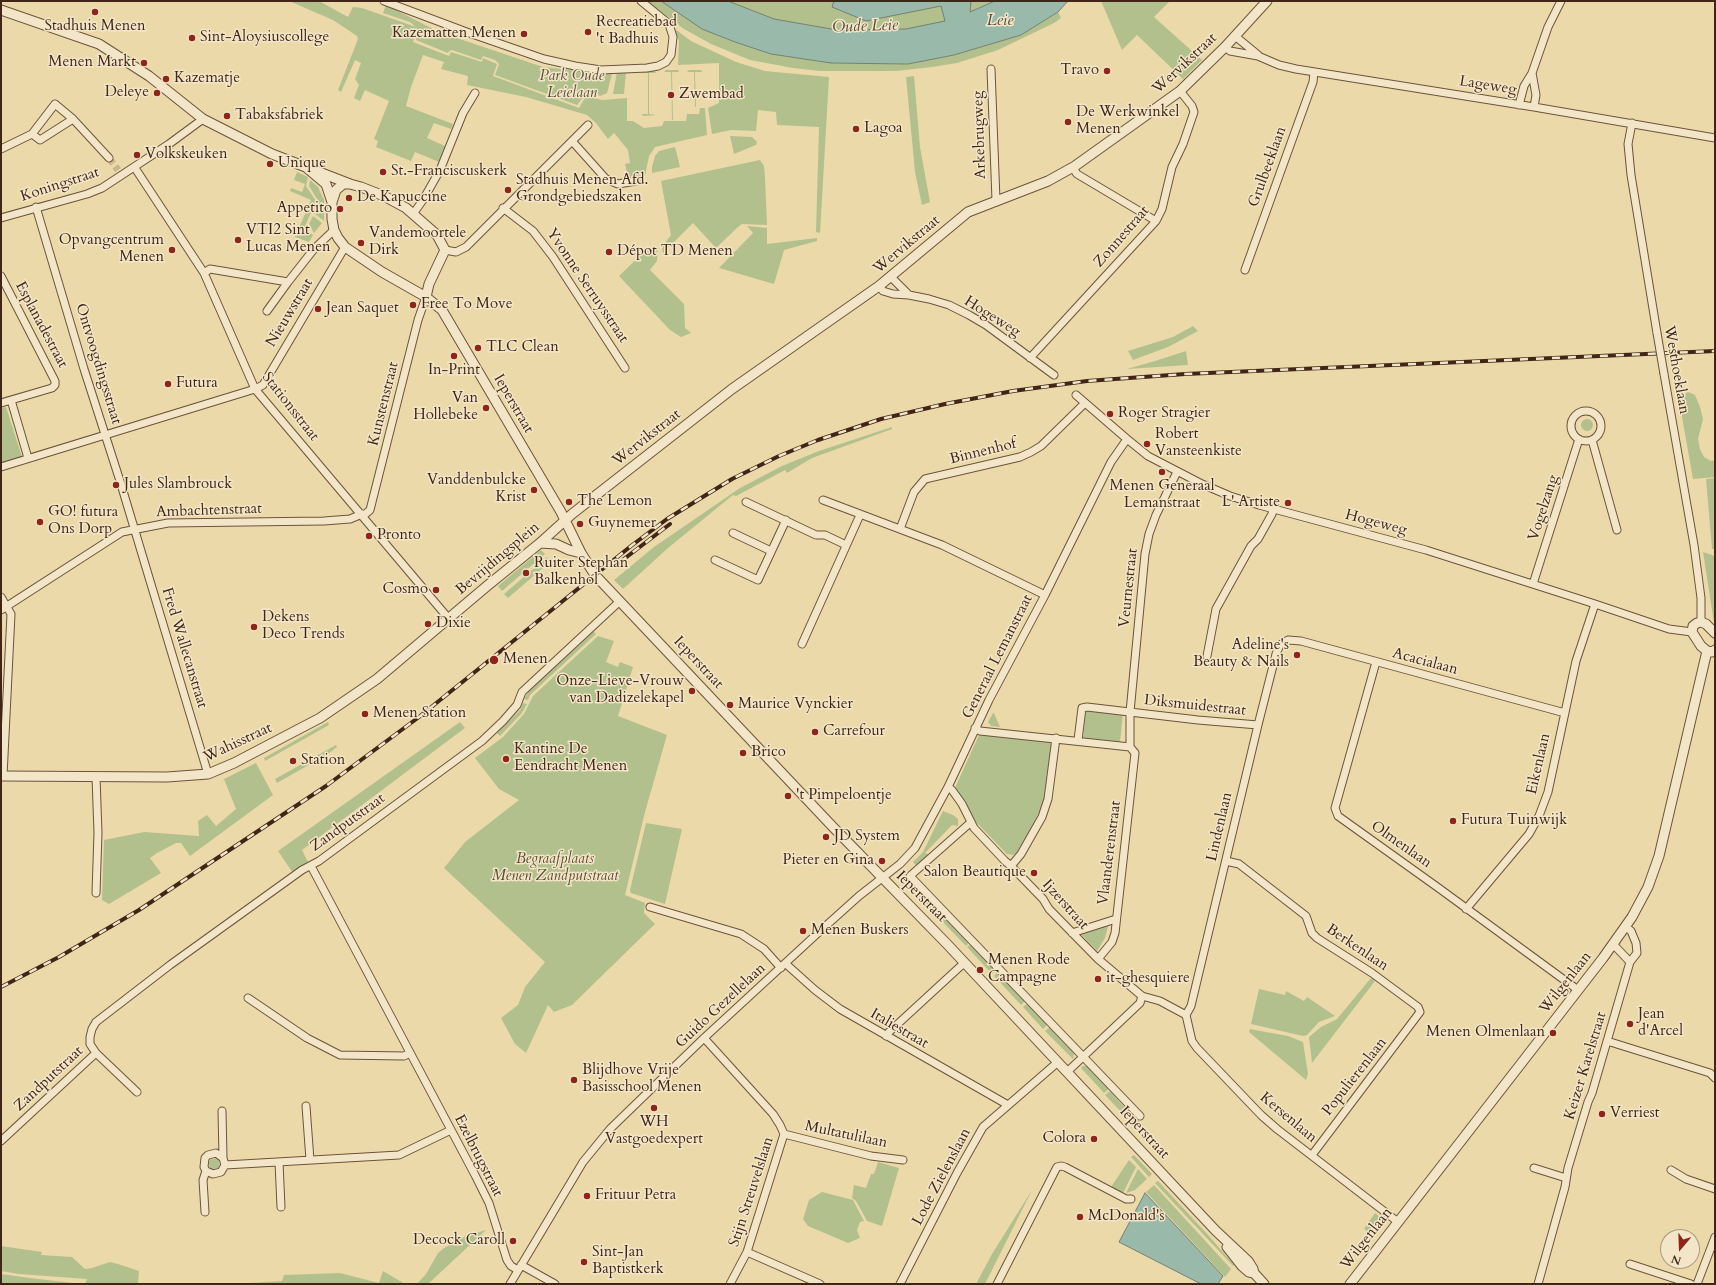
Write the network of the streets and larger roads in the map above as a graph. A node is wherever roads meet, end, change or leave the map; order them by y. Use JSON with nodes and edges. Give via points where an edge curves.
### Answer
{"nodes":[{"id":1,"x":384,"y":1,"type":"edge"},
{"id":2,"x":641,"y":1,"type":"edge"},
{"id":3,"x":1267,"y":1,"type":"edge"},
{"id":4,"x":1561,"y":1,"type":"edge"},
{"id":5,"x":1,"y":10,"type":"edge"},
{"id":6,"x":1235,"y":36,"type":"junction"},
{"id":7,"x":1225,"y":47,"type":"junction"},
{"id":8,"x":1258,"y":56,"type":"junction"},
{"id":9,"x":991,"y":69,"type":"dead end"},
{"id":10,"x":1314,"y":72,"type":"junction"},
{"id":11,"x":1532,"y":74,"type":"junction"},
{"id":12,"x":1180,"y":91,"type":"junction"},
{"id":13,"x":475,"y":93,"type":"dead end"},
{"id":14,"x":1519,"y":105,"type":"junction"},
{"id":15,"x":1534,"y":107,"type":"junction"},
{"id":16,"x":73,"y":119,"type":"junction"},
{"id":17,"x":203,"y":119,"type":"junction"},
{"id":18,"x":1632,"y":123,"type":"junction"},
{"id":19,"x":588,"y":125,"type":"dead end"},
{"id":20,"x":32,"y":134,"type":"junction"},
{"id":21,"x":1715,"y":138,"type":"edge"},
{"id":22,"x":572,"y":141,"type":"junction"},
{"id":23,"x":1,"y":149,"type":"edge"},
{"id":24,"x":109,"y":158,"type":"tunnel mouth"},
{"id":25,"x":135,"y":168,"type":"junction"},
{"id":26,"x":307,"y":168,"type":"junction"},
{"id":27,"x":1073,"y":168,"type":"junction"},
{"id":28,"x":636,"y":181,"type":"dead end"},
{"id":29,"x":350,"y":184,"type":"junction"},
{"id":30,"x":996,"y":200,"type":"junction"},
{"id":31,"x":332,"y":202,"type":"junction"},
{"id":32,"x":36,"y":207,"type":"junction"},
{"id":33,"x":503,"y":208,"type":"junction"},
{"id":34,"x":413,"y":214,"type":"junction"},
{"id":35,"x":1,"y":218,"type":"edge"},
{"id":36,"x":1156,"y":221,"type":"junction"},
{"id":37,"x":334,"y":230,"type":"junction"},
{"id":38,"x":345,"y":247,"type":"junction"},
{"id":39,"x":445,"y":250,"type":"junction"},
{"id":40,"x":1245,"y":270,"type":"dead end"},
{"id":41,"x":204,"y":273,"type":"junction"},
{"id":42,"x":1,"y":276,"type":"edge"},
{"id":43,"x":891,"y":277,"type":"junction"},
{"id":44,"x":288,"y":282,"type":"junction"},
{"id":45,"x":879,"y":286,"type":"junction"},
{"id":46,"x":909,"y":295,"type":"junction"},
{"id":47,"x":426,"y":296,"type":"junction"},
{"id":48,"x":267,"y":311,"type":"dead end"},
{"id":49,"x":1030,"y":358,"type":"junction"},
{"id":50,"x":625,"y":368,"type":"dead end"},
{"id":51,"x":1054,"y":375,"type":"dead end"},
{"id":52,"x":255,"y":389,"type":"junction"},
{"id":53,"x":1076,"y":395,"type":"dead end"},
{"id":54,"x":11,"y":400,"type":"junction"},
{"id":55,"x":1,"y":403,"type":"edge"},
{"id":56,"x":1085,"y":403,"type":"junction"},
{"id":57,"x":106,"y":435,"type":"junction"},
{"id":58,"x":1126,"y":439,"type":"junction"},
{"id":59,"x":1579,"y":439,"type":"junction"},
{"id":60,"x":1592,"y":440,"type":"junction"},
{"id":61,"x":28,"y":458,"type":"junction"},
{"id":62,"x":1,"y":467,"type":"edge"},
{"id":63,"x":1177,"y":472,"type":"junction"},
{"id":64,"x":823,"y":500,"type":"dead end"},
{"id":65,"x":746,"y":502,"type":"dead end"},
{"id":66,"x":1273,"y":509,"type":"junction"},
{"id":67,"x":362,"y":515,"type":"junction"},
{"id":68,"x":860,"y":515,"type":"junction"},
{"id":69,"x":565,"y":520,"type":"junction"},
{"id":70,"x":786,"y":520,"type":"junction"},
{"id":71,"x":135,"y":529,"type":"junction"},
{"id":72,"x":900,"y":529,"type":"junction"},
{"id":73,"x":1617,"y":530,"type":"dead end"},
{"id":74,"x":733,"y":533,"type":"dead end"},
{"id":75,"x":540,"y":543,"type":"junction"},
{"id":76,"x":846,"y":545,"type":"junction"},
{"id":77,"x":771,"y":551,"type":"junction"},
{"id":78,"x":581,"y":553,"type":"junction"},
{"id":79,"x":715,"y":560,"type":"dead end"},
{"id":80,"x":1533,"y":584,"type":"junction"},
{"id":81,"x":1045,"y":595,"type":"junction"},
{"id":82,"x":1,"y":597,"type":"edge"},
{"id":83,"x":620,"y":601,"type":"junction"},
{"id":84,"x":1595,"y":604,"type":"junction"},
{"id":85,"x":3,"y":608,"type":"edge"},
{"id":86,"x":449,"y":618,"type":"junction"},
{"id":87,"x":1701,"y":622,"type":"junction"},
{"id":88,"x":1692,"y":632,"type":"junction"},
{"id":89,"x":1715,"y":633,"type":"edge"},
{"id":90,"x":802,"y":644,"type":"dead end"},
{"id":91,"x":1280,"y":645,"type":"joint"},
{"id":92,"x":1711,"y":650,"type":"edge"},
{"id":93,"x":1207,"y":656,"type":"dead end"},
{"id":94,"x":1376,"y":662,"type":"junction"},
{"id":95,"x":1130,"y":712,"type":"junction"},
{"id":96,"x":1564,"y":713,"type":"junction"},
{"id":97,"x":1258,"y":725,"type":"junction"},
{"id":98,"x":975,"y":728,"type":"junction"},
{"id":99,"x":1056,"y":738,"type":"junction"},
{"id":100,"x":1078,"y":740,"type":"junction"},
{"id":101,"x":1130,"y":747,"type":"junction"},
{"id":102,"x":208,"y":774,"type":"junction"},
{"id":103,"x":2,"y":776,"type":"edge"},
{"id":104,"x":96,"y":777,"type":"junction"},
{"id":105,"x":948,"y":787,"type":"junction"},
{"id":106,"x":970,"y":823,"type":"junction"},
{"id":107,"x":1226,"y":861,"type":"junction"},
{"id":108,"x":311,"y":866,"type":"junction"},
{"id":109,"x":1012,"y":866,"type":"junction"},
{"id":110,"x":882,"y":878,"type":"junction"},
{"id":111,"x":96,"y":894,"type":"dead end"},
{"id":112,"x":650,"y":907,"type":"dead end"},
{"id":113,"x":1466,"y":909,"type":"junction"},
{"id":114,"x":1116,"y":918,"type":"junction"},
{"id":115,"x":1626,"y":927,"type":"junction"},
{"id":116,"x":1072,"y":933,"type":"junction"},
{"id":117,"x":1613,"y":944,"type":"junction"},
{"id":118,"x":1098,"y":959,"type":"junction"},
{"id":119,"x":1630,"y":962,"type":"junction"},
{"id":120,"x":964,"y":963,"type":"junction"},
{"id":121,"x":783,"y":966,"type":"junction"},
{"id":122,"x":1578,"y":990,"type":"junction"},
{"id":123,"x":1142,"y":996,"type":"junction"},
{"id":124,"x":248,"y":998,"type":"dead end"},
{"id":125,"x":1186,"y":1016,"type":"junction"},
{"id":126,"x":1405,"y":1034,"type":"joint"},
{"id":127,"x":886,"y":1036,"type":"junction"},
{"id":128,"x":704,"y":1038,"type":"junction"},
{"id":129,"x":1607,"y":1041,"type":"junction"},
{"id":130,"x":96,"y":1053,"type":"junction"},
{"id":131,"x":410,"y":1053,"type":"junction"},
{"id":132,"x":1083,"y":1058,"type":"junction"},
{"id":133,"x":1058,"y":1062,"type":"junction"},
{"id":134,"x":1067,"y":1072,"type":"junction"},
{"id":135,"x":1715,"y":1078,"type":"edge"},
{"id":136,"x":137,"y":1092,"type":"dead end"},
{"id":137,"x":1008,"y":1105,"type":"junction"},
{"id":138,"x":306,"y":1106,"type":"dead end"},
{"id":139,"x":222,"y":1111,"type":"dead end"},
{"id":140,"x":1140,"y":1116,"type":"dead end"},
{"id":141,"x":451,"y":1130,"type":"junction"},
{"id":142,"x":784,"y":1134,"type":"junction"},
{"id":143,"x":1,"y":1141,"type":"edge"},
{"id":144,"x":1312,"y":1155,"type":"junction"},
{"id":145,"x":310,"y":1160,"type":"junction"},
{"id":146,"x":903,"y":1160,"type":"dead end"},
{"id":147,"x":224,"y":1161,"type":"junction"},
{"id":148,"x":280,"y":1162,"type":"junction"},
{"id":149,"x":1534,"y":1168,"type":"dead end"},
{"id":150,"x":1671,"y":1170,"type":"dead end"},
{"id":151,"x":206,"y":1171,"type":"junction"},
{"id":152,"x":1566,"y":1178,"type":"junction"},
{"id":153,"x":1715,"y":1189,"type":"edge"},
{"id":154,"x":1131,"y":1199,"type":"dead end"},
{"id":155,"x":281,"y":1207,"type":"dead end"},
{"id":156,"x":205,"y":1212,"type":"dead end"},
{"id":157,"x":1398,"y":1222,"type":"junction"},
{"id":158,"x":1715,"y":1237,"type":"edge"},
{"id":159,"x":747,"y":1252,"type":"junction"},
{"id":160,"x":1630,"y":1264,"type":"dead end"},
{"id":161,"x":520,"y":1268,"type":"junction"},
{"id":162,"x":510,"y":1284,"type":"edge"},
{"id":163,"x":555,"y":1284,"type":"edge"},
{"id":164,"x":730,"y":1284,"type":"edge"},
{"id":165,"x":820,"y":1284,"type":"edge"},
{"id":166,"x":900,"y":1284,"type":"edge"},
{"id":167,"x":996,"y":1284,"type":"edge"},
{"id":168,"x":1264,"y":1284,"type":"edge"},
{"id":169,"x":1350,"y":1284,"type":"edge"},
{"id":170,"x":1538,"y":1284,"type":"edge"},
{"id":171,"x":1691,"y":1284,"type":"edge"},
{"id":172,"x":1697,"y":1284,"type":"edge"}],
"edges":[{"from":1,"to":2,"type":"street","via":[[544,59],[601,70],[658,66],[666,62],[671,55],[673,37],[669,24]]},
{"from":3,"to":6,"type":"street","name":"Wervikstraat"},
{"from":4,"to":11,"type":"street","via":[[1548,27]]},
{"from":5,"to":17,"type":"street","name":"Ieperstraat","via":[[90,41],[117,55],[149,76]]},
{"from":6,"to":7,"type":"street","name":"Wervikstraat"},
{"from":6,"to":8,"type":"street","name":"Lageweg"},
{"from":7,"to":8,"type":"street","name":"Lageweg","via":[[1230,51]]},
{"from":7,"to":12,"type":"street","name":"Wervikstraat"},
{"from":8,"to":10,"type":"street","name":"Lageweg","via":[[1285,66]]},
{"from":9,"to":30,"type":"street","name":"Arkebrugweg"},
{"from":10,"to":14,"type":"street","name":"Lageweg"},
{"from":10,"to":40,"type":"street","name":"Grulbeeklaan","via":[[1313,82]]},
{"from":11,"to":14,"type":"street","via":[[1524,86]]},
{"from":11,"to":15,"type":"street","via":[[1536,95]]},
{"from":12,"to":27,"type":"street","name":"Wervikstraat"},
{"from":12,"to":36,"type":"street","name":"Zonnestraat","via":[[1194,112],[1172,167],[1162,209]]},
{"from":13,"to":34,"type":"street","via":[[440,170]]},
{"from":14,"to":15,"type":"street","name":"Lageweg"},
{"from":15,"to":18,"type":"street","name":"Lageweg"},
{"from":16,"to":20,"type":"street","via":[[40,140]]},
{"from":16,"to":20,"type":"street","via":[[55,104]]},
{"from":16,"to":24,"type":"street"},
{"from":17,"to":25,"type":"street","name":"Koningstraat"},
{"from":17,"to":26,"type":"street","name":"Ieperstraat","via":[[272,154]]},
{"from":18,"to":21,"type":"street","name":"Lageweg"},
{"from":18,"to":87,"type":"street","name":"Westhoeklaan","bridge":true,"via":[[1628,144],[1631,175],[1694,545],[1701,598]]},
{"from":19,"to":22,"type":"street"},
{"from":20,"to":23,"type":"street"},
{"from":22,"to":28,"type":"street","via":[[606,179],[618,184]]},
{"from":22,"to":33,"type":"street"},
{"from":25,"to":32,"type":"street","name":"Koningstraat","via":[[120,173],[102,188],[87,194]]},
{"from":25,"to":41,"type":"street","name":"Stationsstraat"},
{"from":26,"to":29,"type":"street","name":"Ieperstraat"},
{"from":26,"to":31,"type":"street","name":"Ieperstraat","via":[[326,184]]},
{"from":27,"to":30,"type":"street","name":"Wervikstraat","via":[[1022,192]]},
{"from":27,"to":36,"type":"street","via":[[1077,174]]},
{"from":29,"to":31,"type":"street","via":[[339,187]]},
{"from":29,"to":34,"type":"street","via":[[396,202]]},
{"from":30,"to":43,"type":"street","name":"Wervikstraat","via":[[968,212]]},
{"from":31,"to":37,"type":"street","name":"Ieperstraat"},
{"from":32,"to":35,"type":"street","name":"Koningstraat"},
{"from":32,"to":57,"type":"street","name":"Ontvoogdingsstraat"},
{"from":33,"to":39,"type":"street","via":[[466,247],[456,252]]},
{"from":33,"to":50,"type":"street","name":"Yvonne Serruysstraat","via":[[534,231]]},
{"from":34,"to":39,"type":"street","via":[[437,235]]},
{"from":36,"to":49,"type":"street","name":"Zonnestraat"},
{"from":37,"to":38,"type":"street","name":"Ieperstraat"},
{"from":37,"to":44,"type":"street","via":[[314,249]]},
{"from":38,"to":47,"type":"street","name":"Ieperstraat","via":[[382,272]]},
{"from":38,"to":52,"type":"street","name":"Nieuwstraat","via":[[263,384]]},
{"from":39,"to":47,"type":"street","via":[[428,284]]},
{"from":41,"to":44,"type":"street","via":[[210,270]]},
{"from":41,"to":52,"type":"street","name":"Stationsstraat"},
{"from":42,"to":54,"type":"street","name":"Esplanadestraat","via":[[55,381],[52,388]]},
{"from":43,"to":45,"type":"street","name":"Wervikstraat"},
{"from":43,"to":46,"type":"street"},
{"from":44,"to":48,"type":"street"},
{"from":45,"to":46,"type":"street","name":"Hogeweg","via":[[882,291]]},
{"from":45,"to":69,"type":"street","name":"Wervikstraat","via":[[732,389]]},
{"from":46,"to":49,"type":"street","name":"Hogeweg","via":[[942,303],[969,315]]},
{"from":47,"to":67,"type":"street","name":"Kunstenstraat","via":[[370,510]]},
{"from":47,"to":69,"type":"street","name":"Ieperstraat","via":[[442,310]]},
{"from":49,"to":51,"type":"street","name":"Hogeweg"},
{"from":52,"to":57,"type":"street"},
{"from":52,"to":67,"type":"street","name":"Stationsstraat"},
{"from":53,"to":56,"type":"street","name":"Hogeweg"},
{"from":54,"to":55,"type":"street"},
{"from":54,"to":61,"type":"street"},
{"from":56,"to":58,"type":"street","name":"Hogeweg"},
{"from":56,"to":72,"type":"street","name":"Binnenhof","via":[[1041,446],[1031,452],[1020,457],[925,479],[914,492]]},
{"from":57,"to":61,"type":"street"},
{"from":57,"to":71,"type":"street","name":"Ontvoogdingsstraat"},
{"from":58,"to":63,"type":"street","name":"Hogeweg","via":[[1148,456]]},
{"from":58,"to":81,"type":"street","name":"Generaal Lemanstraat","via":[[1111,462]]},
{"from":59,"to":60,"type":"street"},
{"from":59,"to":60,"type":"street","via":[[1574,434],[1572,424],[1577,415],[1587,412],[1597,416],[1601,425],[1600,433]]},
{"from":59,"to":80,"type":"street","name":"Vogelzang"},
{"from":60,"to":73,"type":"street"},
{"from":61,"to":62,"type":"street"},
{"from":63,"to":66,"type":"street","name":"Hogeweg","via":[[1230,496]]},
{"from":63,"to":95,"type":"street","name":"Veurnestraat","via":[[1156,515],[1145,554]]},
{"from":64,"to":68,"type":"street"},
{"from":65,"to":70,"type":"street"},
{"from":66,"to":80,"type":"street","name":"Hogeweg","via":[[1426,550]]},
{"from":66,"to":93,"type":"street","via":[[1216,609]]},
{"from":67,"to":71,"type":"street","name":"Ambachtenstraat","via":[[350,519],[324,521],[168,523]]},
{"from":67,"to":86,"type":"street","name":"Stationsstraat"},
{"from":68,"to":72,"type":"street"},
{"from":68,"to":76,"type":"street"},
{"from":69,"to":75,"type":"street","name":"Bevrijdingsplein"},
{"from":69,"to":78,"type":"street","name":"Ieperstraat"},
{"from":70,"to":76,"type":"street","via":[[816,535],[825,535]]},
{"from":70,"to":77,"type":"street"},
{"from":71,"to":85,"type":"street","name":"Ambachtenstraat","via":[[122,532]]},
{"from":71,"to":102,"type":"street","name":"Fred Wallecanstraat"},
{"from":72,"to":81,"type":"street","via":[[942,545]]},
{"from":74,"to":77,"type":"street"},
{"from":75,"to":78,"type":"street","via":[[556,544]]},
{"from":75,"to":86,"type":"street","name":"Bevrijdingsplein"},
{"from":76,"to":90,"type":"street"},
{"from":77,"to":79,"type":"street","via":[[758,580]]},
{"from":78,"to":83,"type":"street","name":"Ieperstraat","via":[[595,575]]},
{"from":80,"to":84,"type":"street","name":"Hogeweg"},
{"from":81,"to":98,"type":"street","name":"Generaal Lemanstraat"},
{"from":82,"to":85,"type":"street"},
{"from":83,"to":108,"type":"street","name":"Zandputstraat","via":[[522,692],[517,705],[482,741]]},
{"from":83,"to":110,"type":"street","name":"Ieperstraat"},
{"from":84,"to":88,"type":"street","name":"Hogeweg","via":[[1669,629]]},
{"from":84,"to":96,"type":"street","name":"Eikenlaan","via":[[1576,661]]},
{"from":85,"to":103,"type":"street","via":[[11,614]]},
{"from":86,"to":102,"type":"street","name":"Wahisstraat","via":[[377,679],[334,710],[255,753]]},
{"from":87,"to":88,"type":"street","via":[[1693,626]]},
{"from":87,"to":89,"type":"street"},
{"from":88,"to":92,"type":"street","via":[[1701,646]]},
{"from":91,"to":94,"type":"street","name":"Acacialaan","via":[[1288,640],[1301,641]]},
{"from":91,"to":97,"type":"street","name":"Lindenlaan"},
{"from":92,"to":115,"type":"street","name":"Wilgenlaan","via":[[1659,856],[1648,887]]},
{"from":94,"to":96,"type":"street","name":"Acacialaan"},
{"from":94,"to":113,"type":"street","name":"Olmenlaan","via":[[1335,808],[1338,816]]},
{"from":95,"to":97,"type":"street","name":"Diksmuidestraat"},
{"from":95,"to":100,"type":"street","name":"Diksmuidestraat","via":[[1082,708]]},
{"from":95,"to":101,"type":"street","name":"Veurnestraat"},
{"from":96,"to":113,"type":"street","name":"Eikenlaan","via":[[1548,792],[1539,816],[1529,834]]},
{"from":97,"to":107,"type":"street","name":"Lindenlaan"},
{"from":98,"to":99,"type":"street"},
{"from":98,"to":105,"type":"street","name":"Generaal Lemanstraat"},
{"from":99,"to":100,"type":"street"},
{"from":99,"to":109,"type":"street","via":[[1048,799],[1042,817]]},
{"from":100,"to":101,"type":"street"},
{"from":101,"to":114,"type":"street","name":"Vlaanderenstraat","via":[[1135,753]]},
{"from":102,"to":104,"type":"street","name":"Wahisstraat"},
{"from":103,"to":104,"type":"street","name":"Wahisstraat"},
{"from":104,"to":111,"type":"street"},
{"from":105,"to":106,"type":"street","name":"Ijzerstraat","via":[[962,804]]},
{"from":105,"to":110,"type":"street","name":"Generaal Lemanstraat","via":[[915,848]]},
{"from":106,"to":109,"type":"street","name":"Ijzerstraat"},
{"from":106,"to":132,"type":"street","name":"Ieperstraat","via":[[910,876]]},
{"from":107,"to":125,"type":"street","name":"Lindenlaan","via":[[1191,1006]]},
{"from":107,"to":126,"type":"street","name":"Berkenlaan","via":[[1239,864],[1306,916],[1312,933],[1317,938],[1372,973],[1418,1007],[1420,1012]]},
{"from":108,"to":130,"type":"street","name":"Zandputstraat","via":[[194,948],[96,1022],[90,1037],[90,1044]]},
{"from":108,"to":131,"type":"street","name":"Ezelbrugstraat"},
{"from":109,"to":116,"type":"street","name":"Ijzerstraat"},
{"from":110,"to":120,"type":"street","name":"Ieperstraat"},
{"from":110,"to":121,"type":"street","name":"Guido Gezellelaan"},
{"from":112,"to":121,"type":"street","name":"Italiestraat","via":[[741,934],[764,949]]},
{"from":113,"to":122,"type":"street","name":"Olmenlaan"},
{"from":114,"to":116,"type":"street"},
{"from":114,"to":118,"type":"street","name":"Vlaanderenstraat","via":[[1112,942]]},
{"from":115,"to":117,"type":"street","name":"Wilgenlaan"},
{"from":115,"to":119,"type":"street","name":"Keizer Karelstraat","via":[[1631,931],[1636,943],[1636,953]]},
{"from":116,"to":118,"type":"street","name":"Ijzerstraat"},
{"from":117,"to":119,"type":"street"},
{"from":117,"to":122,"type":"street","name":"Wilgenlaan"},
{"from":118,"to":123,"type":"street","name":"Ijzerstraat"},
{"from":119,"to":129,"type":"street","name":"Keizer Karelstraat"},
{"from":120,"to":127,"type":"street"},
{"from":120,"to":133,"type":"street","name":"Ieperstraat"},
{"from":121,"to":127,"type":"street","name":"Italiestraat","via":[[840,1009]]},
{"from":121,"to":128,"type":"street","name":"Guido Gezellelaan"},
{"from":122,"to":157,"type":"street","name":"Wilgenlaan"},
{"from":123,"to":125,"type":"street","name":"Ijzerstraat","via":[[1160,1001]]},
{"from":123,"to":132,"type":"street","via":[[1140,1003]]},
{"from":124,"to":131,"type":"street","via":[[307,1038],[340,1055],[404,1056]]},
{"from":125,"to":144,"type":"street","name":"Kersenlaan","via":[[1192,1041],[1197,1048],[1261,1115]]},
{"from":126,"to":144,"type":"street","name":"Populierenlaan"},
{"from":127,"to":137,"type":"street","name":"Italiestraat"},
{"from":128,"to":142,"type":"street","name":"Stijn Streuvelslaan","via":[[773,1114]]},
{"from":128,"to":161,"type":"street","name":"Guido Gezellelaan","via":[[625,1113],[583,1162]]},
{"from":129,"to":135,"type":"street","via":[[1710,1072]]},
{"from":129,"to":152,"type":"street","name":"Keizer Karelstraat"},
{"from":130,"to":136,"type":"street","name":"Zandputstraat"},
{"from":130,"to":143,"type":"street","name":"Zandputstraat"},
{"from":131,"to":141,"type":"street","name":"Ezelbrugstraat"},
{"from":132,"to":134,"type":"street"},
{"from":132,"to":140,"type":"street","name":"Ieperstraat"},
{"from":133,"to":134,"type":"street","name":"Ieperstraat"},
{"from":133,"to":137,"type":"street","name":"Lode Zielenslaan"},
{"from":134,"to":168,"type":"street","name":"Ieperstraat","via":[[1216,1231],[1248,1261]]},
{"from":137,"to":166,"type":"street","name":"Lode Zielenslaan","via":[[983,1127]]},
{"from":138,"to":145,"type":"street"},
{"from":139,"to":147,"type":"street"},
{"from":141,"to":145,"type":"street","via":[[399,1155]]},
{"from":141,"to":161,"type":"street","name":"Ezelbrugstraat","via":[[489,1203],[507,1260],[511,1266]]},
{"from":142,"to":146,"type":"street","name":"Multatulilaan","via":[[871,1156]]},
{"from":142,"to":159,"type":"street","name":"Stijn Streuvelslaan"},
{"from":144,"to":157,"type":"street","name":"Kersenlaan"},
{"from":145,"to":148,"type":"street"},
{"from":147,"to":148,"type":"street"},
{"from":147,"to":151,"type":"street","via":[[221,1172],[213,1174]]},
{"from":147,"to":151,"type":"street","via":[[216,1153],[208,1155],[204,1162]]},
{"from":148,"to":155,"type":"street"},
{"from":149,"to":152,"type":"street"},
{"from":150,"to":153,"type":"street","via":[[1686,1179]]},
{"from":151,"to":156,"type":"street","via":[[203,1180]]},
{"from":152,"to":170,"type":"street","name":"Keizer Karelstraat"},
{"from":154,"to":167,"type":"street","via":[[1126,1199],[1065,1167],[1057,1167]]},
{"from":157,"to":169,"type":"street","name":"Wilgenlaan"},
{"from":158,"to":172,"type":"street"},
{"from":159,"to":164,"type":"street","name":"Stijn Streuvelslaan"},
{"from":159,"to":165,"type":"street"},
{"from":160,"to":171,"type":"street"},
{"from":161,"to":162,"type":"street","name":"Guido Gezellelaan"},
{"from":161,"to":163,"type":"street"}]}
